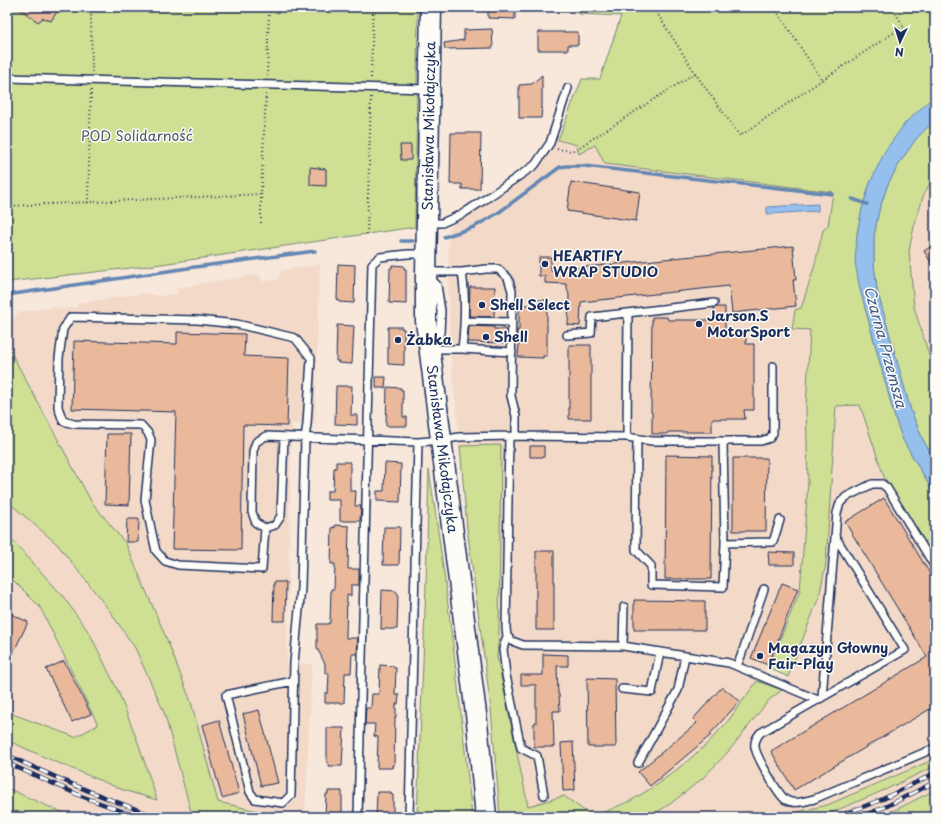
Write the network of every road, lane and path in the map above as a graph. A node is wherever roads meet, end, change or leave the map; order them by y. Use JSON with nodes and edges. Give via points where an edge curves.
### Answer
{"nodes":[{"id":1,"x":82,"y":7,"type":"edge"},
{"id":2,"x":269,"y":7,"type":"edge"},
{"id":3,"x":373,"y":7,"type":"edge"},
{"id":4,"x":431,"y":7,"type":"edge"},
{"id":5,"x":658,"y":7,"type":"edge"},
{"id":6,"x":774,"y":7,"type":"edge"},
{"id":7,"x":891,"y":7,"type":"edge"},
{"id":8,"x":695,"y":73,"type":"junction"},
{"id":9,"x":7,"y":78,"type":"edge"},
{"id":10,"x":92,"y":80,"type":"junction"},
{"id":11,"x":822,"y":80,"type":"junction"},
{"id":12,"x":267,"y":85,"type":"junction"},
{"id":13,"x":371,"y":87,"type":"junction"},
{"id":14,"x":568,"y":88,"type":"dead end"},
{"id":15,"x":430,"y":89,"type":"junction"},
{"id":16,"x":547,"y":147,"type":"junction"},
{"id":17,"x":261,"y":194,"type":"junction"},
{"id":18,"x":88,"y":203,"type":"junction"},
{"id":19,"x":7,"y":206,"type":"edge"},
{"id":20,"x":427,"y":222,"type":"junction"},
{"id":21,"x":261,"y":223,"type":"dead end"},
{"id":22,"x":367,"y":234,"type":"dead end"},
{"id":23,"x":426,"y":267,"type":"junction"},
{"id":24,"x":462,"y":272,"type":"junction"},
{"id":25,"x":714,"y":303,"type":"dead end"},
{"id":26,"x":628,"y":313,"type":"junction"},
{"id":27,"x":465,"y":321,"type":"junction"},
{"id":28,"x":512,"y":322,"type":"junction"},
{"id":29,"x":567,"y":335,"type":"dead end"},
{"id":30,"x":429,"y":348,"type":"junction"},
{"id":31,"x":462,"y":349,"type":"junction"},
{"id":32,"x":512,"y":352,"type":"junction"},
{"id":33,"x":773,"y":366,"type":"dead end"},
{"id":34,"x":513,"y":436,"type":"junction"},
{"id":35,"x":284,"y":437,"type":"junction"},
{"id":36,"x":627,"y":437,"type":"junction"},
{"id":37,"x":305,"y":438,"type":"junction"},
{"id":38,"x":637,"y":439,"type":"junction"},
{"id":39,"x":368,"y":440,"type":"junction"},
{"id":40,"x":442,"y":440,"type":"junction"},
{"id":41,"x":723,"y":441,"type":"junction"},
{"id":42,"x":418,"y":442,"type":"junction"},
{"id":43,"x":780,"y":520,"type":"dead end"},
{"id":44,"x":265,"y":528,"type":"junction"},
{"id":45,"x":835,"y":536,"type":"junction"},
{"id":46,"x":725,"y":543,"type":"junction"},
{"id":47,"x":935,"y":567,"type":"edge"},
{"id":48,"x":764,"y":589,"type":"dead end"},
{"id":49,"x":624,"y":607,"type":"dead end"},
{"id":50,"x":507,"y":636,"type":"junction"},
{"id":51,"x":623,"y":646,"type":"junction"},
{"id":52,"x":660,"y":652,"type":"junction"},
{"id":53,"x":685,"y":656,"type":"junction"},
{"id":54,"x":736,"y":666,"type":"junction"},
{"id":55,"x":293,"y":681,"type":"junction"},
{"id":56,"x":622,"y":689,"type":"dead end"},
{"id":57,"x":820,"y":698,"type":"junction"},
{"id":58,"x":935,"y":748,"type":"edge"},
{"id":59,"x":638,"y":763,"type":"dead end"},
{"id":60,"x":544,"y":795,"type":"dead end"},
{"id":61,"x":358,"y":817,"type":"edge"},
{"id":62,"x":410,"y":817,"type":"edge"},
{"id":63,"x":486,"y":817,"type":"edge"}],
"edges":[{"from":1,"to":10,"type":"path","via":[[91,16]]},
{"from":2,"to":12,"type":"path"},
{"from":3,"to":13,"type":"path"},
{"from":4,"to":15,"type":"street","name":"Stanisława Mikołajczyka"},
{"from":5,"to":8,"type":"path","via":[[655,10]]},
{"from":6,"to":11,"type":"path"},
{"from":7,"to":11,"type":"path","via":[[904,26]]},
{"from":8,"to":11,"type":"path","via":[[740,136]]},
{"from":8,"to":16,"type":"path","via":[[578,148],[571,151]]},
{"from":9,"to":10,"type":"lane"},
{"from":10,"to":12,"type":"lane"},
{"from":10,"to":18,"type":"path"},
{"from":12,"to":13,"type":"lane"},
{"from":12,"to":17,"type":"path"},
{"from":13,"to":15,"type":"lane"},
{"from":13,"to":22,"type":"path"},
{"from":14,"to":16,"type":"lane"},
{"from":15,"to":20,"type":"street","name":"Stanisława Mikołajczyka"},
{"from":16,"to":20,"type":"lane","via":[[535,165],[477,205],[442,223]]},
{"from":17,"to":18,"type":"path"},
{"from":17,"to":21,"type":"path"},
{"from":18,"to":19,"type":"path"},
{"from":20,"to":23,"type":"street","name":"Stanisława Mikołajczyka"},
{"from":23,"to":24,"type":"lane"},
{"from":23,"to":30,"type":"street","name":"Stanisława Mikołajczyka"},
{"from":23,"to":39,"type":"lane","via":[[408,254],[380,257],[372,264]]},
{"from":24,"to":27,"type":"lane"},
{"from":24,"to":28,"type":"lane","via":[[498,270],[508,278],[512,291]]},
{"from":25,"to":26,"type":"lane"},
{"from":26,"to":29,"type":"lane","via":[[592,317],[591,333]]},
{"from":26,"to":36,"type":"lane"},
{"from":27,"to":28,"type":"lane"},
{"from":27,"to":31,"type":"lane"},
{"from":28,"to":32,"type":"lane"},
{"from":30,"to":31,"type":"lane"},
{"from":30,"to":40,"type":"street","name":"Stanisława Mikołajczyka"},
{"from":31,"to":32,"type":"lane"},
{"from":32,"to":34,"type":"lane","via":[[511,396],[516,416]]},
{"from":33,"to":41,"type":"lane","via":[[773,433],[770,438],[761,441]]},
{"from":34,"to":36,"type":"lane"},
{"from":34,"to":40,"type":"lane","via":[[459,437]]},
{"from":34,"to":50,"type":"lane"},
{"from":35,"to":37,"type":"lane"},
{"from":35,"to":44,"type":"lane","via":[[281,516],[275,525]]},
{"from":35,"to":44,"type":"lane","via":[[266,436],[256,442],[253,451],[252,512],[256,523]]},
{"from":36,"to":38,"type":"lane"},
{"from":37,"to":39,"type":"lane"},
{"from":37,"to":44,"type":"lane","via":[[311,358],[295,338],[237,324],[197,320],[71,317],[63,329],[59,358],[58,407],[63,421],[74,424],[140,426],[148,433],[150,440],[145,500],[156,551],[165,561],[178,565],[262,569]]},
{"from":37,"to":55,"type":"lane","via":[[301,588]]},
{"from":38,"to":41,"type":"lane"},
{"from":38,"to":46,"type":"lane","via":[[636,550],[651,566],[651,585],[724,587]]},
{"from":39,"to":42,"type":"lane"},
{"from":39,"to":61,"type":"lane"},
{"from":40,"to":42,"type":"lane"},
{"from":40,"to":63,"type":"street","name":"Stanisława Mikołajczyka","via":[[477,722]]},
{"from":41,"to":46,"type":"lane"},
{"from":42,"to":62,"type":"lane"},
{"from":43,"to":46,"type":"lane","via":[[773,542]]},
{"from":45,"to":47,"type":"lane","via":[[840,503],[846,497],[872,484],[882,484],[887,488]]},
{"from":45,"to":57,"type":"lane"},
{"from":45,"to":57,"type":"lane","via":[[905,650]]},
{"from":48,"to":54,"type":"lane"},
{"from":49,"to":51,"type":"lane"},
{"from":50,"to":51,"type":"lane","via":[[523,645]]},
{"from":50,"to":60,"type":"lane","via":[[503,649],[506,675],[521,748],[537,756]]},
{"from":51,"to":52,"type":"lane"},
{"from":52,"to":53,"type":"lane"},
{"from":52,"to":56,"type":"lane","via":[[652,692]]},
{"from":53,"to":54,"type":"lane"},
{"from":53,"to":59,"type":"lane","via":[[678,690]]},
{"from":54,"to":57,"type":"lane"},
{"from":55,"to":55,"type":"lane","via":[[291,795],[283,803],[256,799],[250,792],[226,695]]},
{"from":57,"to":58,"type":"lane","via":[[760,733],[755,743],[756,755],[786,800],[795,803],[814,799]]}]}
